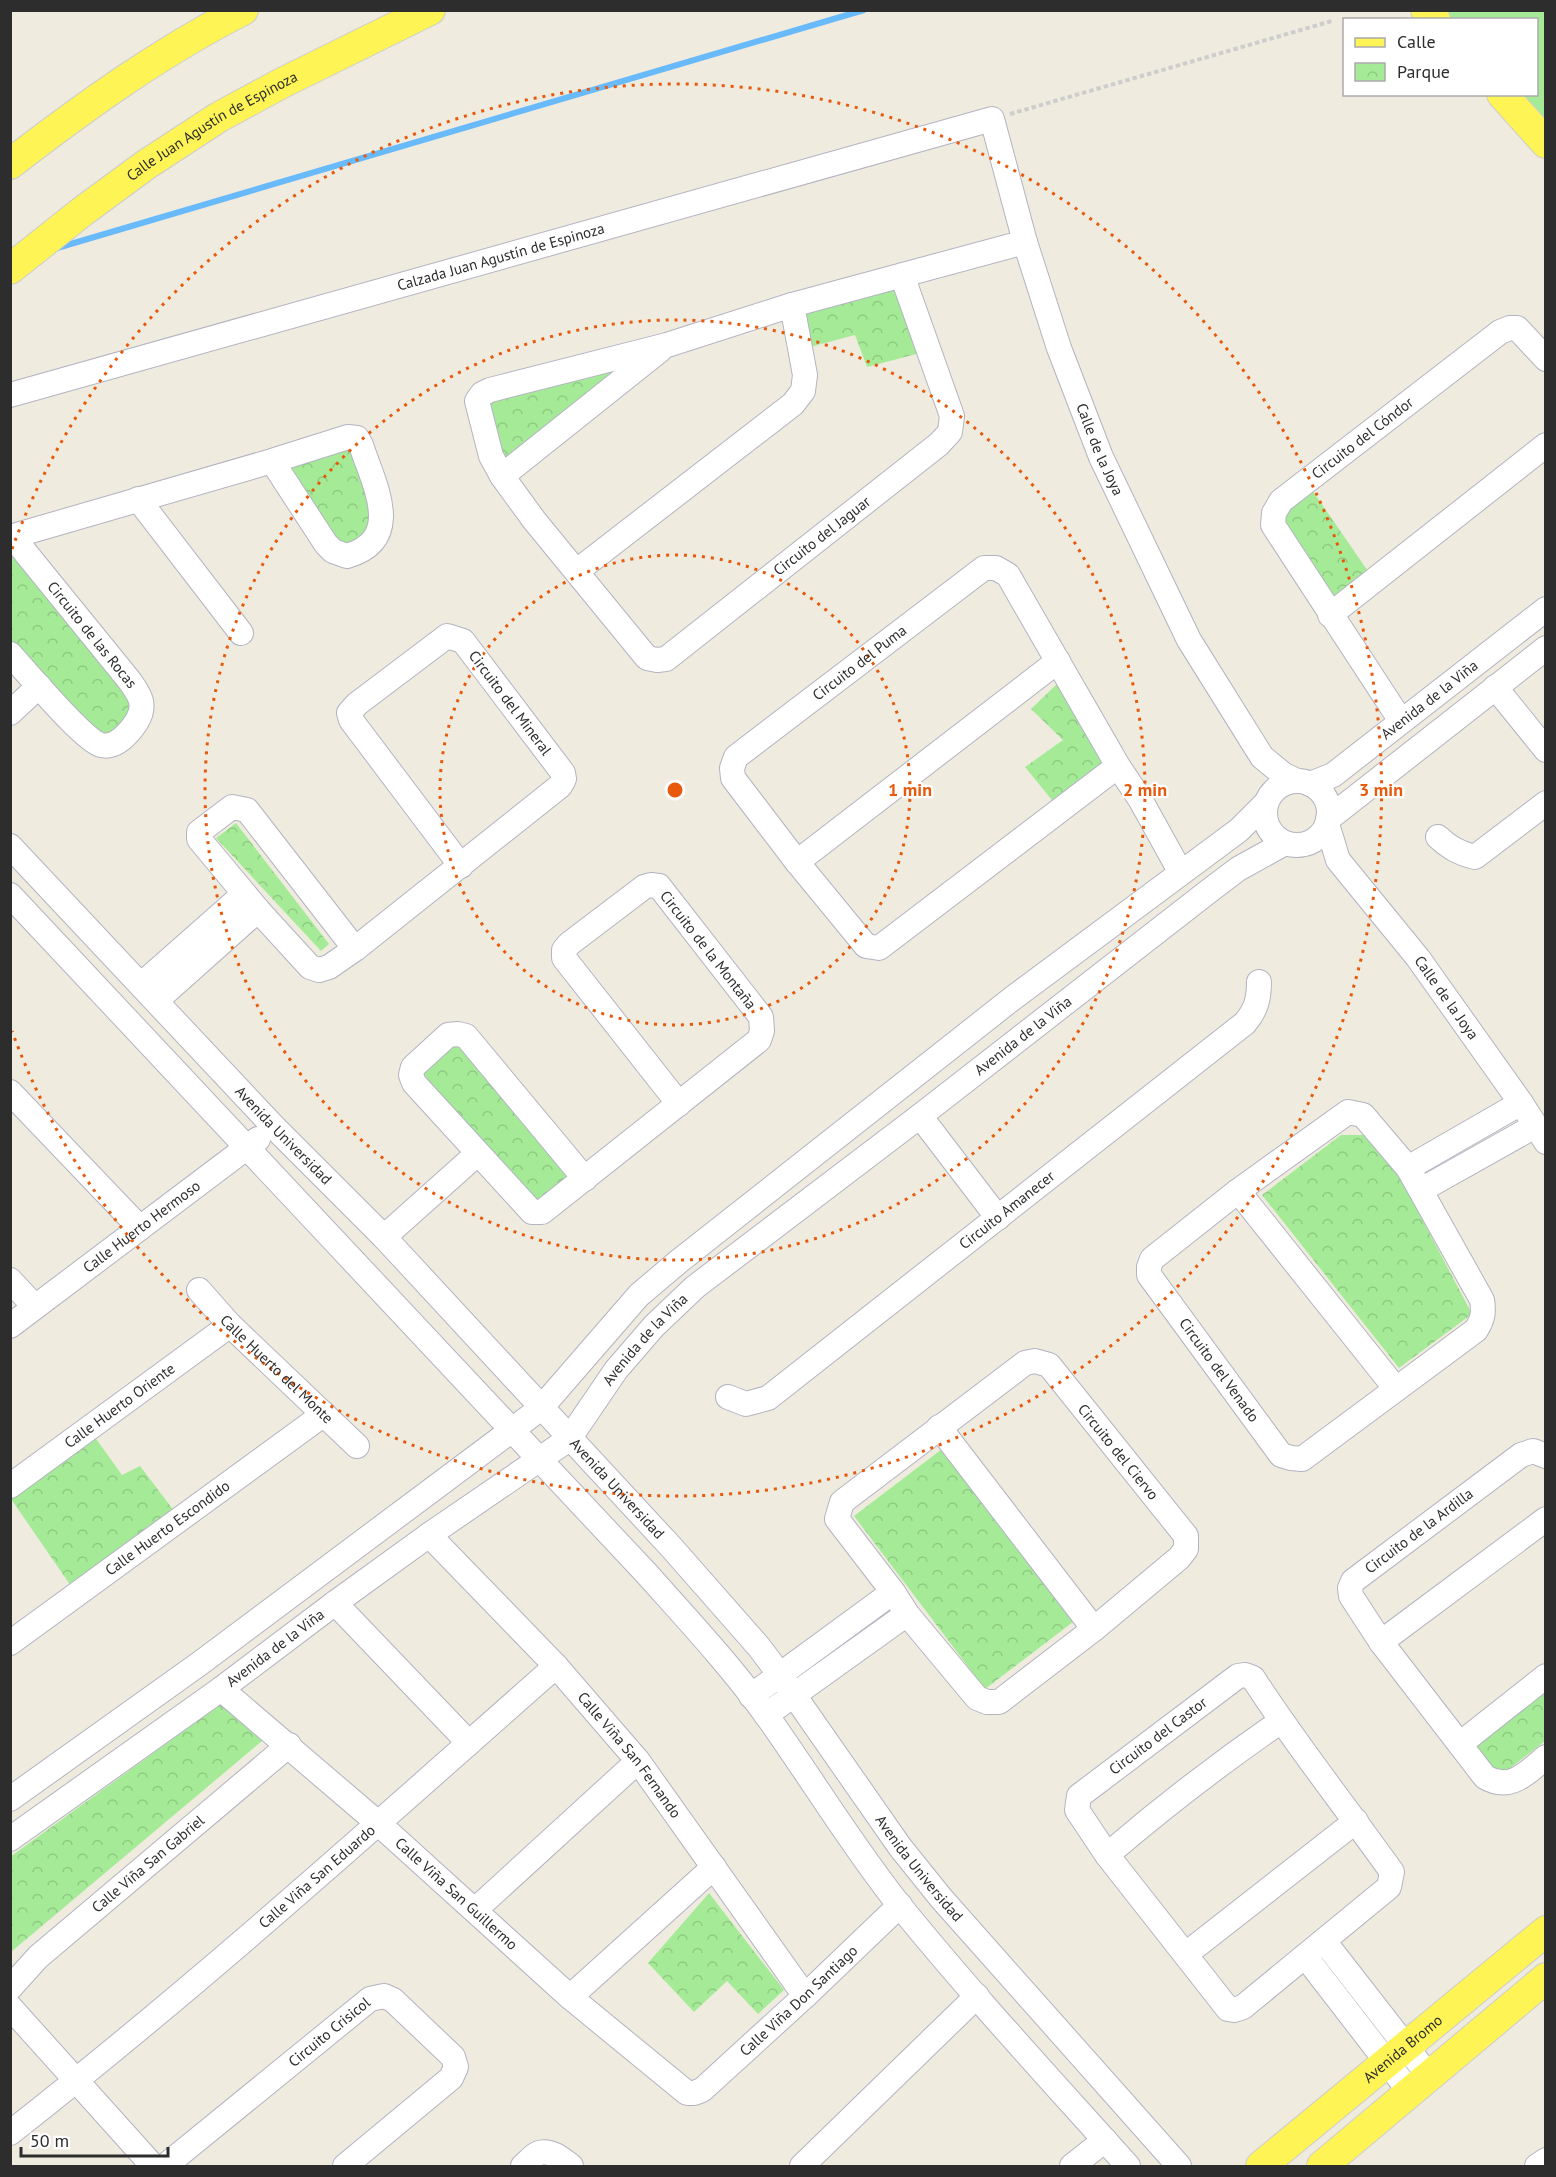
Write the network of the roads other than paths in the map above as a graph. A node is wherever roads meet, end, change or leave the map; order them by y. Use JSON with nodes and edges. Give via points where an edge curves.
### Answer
{"nodes":[{"id":1,"x":243,"y":10,"type":"edge"},
{"id":2,"x":430,"y":10,"type":"edge"},
{"id":3,"x":1505,"y":96,"type":"edge"},
{"id":4,"x":992,"y":119,"type":"joint"},
{"id":5,"x":1545,"y":143,"type":"edge"},
{"id":6,"x":10,"y":164,"type":"edge"},
{"id":7,"x":1025,"y":242,"type":"junction"},
{"id":8,"x":10,"y":269,"type":"edge"},
{"id":9,"x":902,"y":275,"type":"junction"},
{"id":10,"x":792,"y":305,"type":"junction"},
{"id":11,"x":667,"y":345,"type":"junction"},
{"id":12,"x":1545,"y":359,"type":"edge"},
{"id":13,"x":10,"y":395,"type":"edge"},
{"id":14,"x":1545,"y":445,"type":"edge"},
{"id":15,"x":272,"y":461,"type":"junction"},
{"id":16,"x":502,"y":476,"type":"junction"},
{"id":17,"x":138,"y":499,"type":"junction"},
{"id":18,"x":11,"y":536,"type":"edge"},
{"id":19,"x":578,"y":571,"type":"junction"},
{"id":20,"x":1545,"y":609,"type":"edge"},
{"id":21,"x":1330,"y":615,"type":"junction"},
{"id":22,"x":241,"y":633,"type":"dead end"},
{"id":23,"x":1545,"y":648,"type":"edge"},
{"id":24,"x":10,"y":654,"type":"edge"},
{"id":25,"x":1058,"y":662,"type":"junction"},
{"id":26,"x":39,"y":686,"type":"junction"},
{"id":27,"x":1495,"y":687,"type":"junction"},
{"id":28,"x":10,"y":713,"type":"edge"},
{"id":29,"x":1401,"y":721,"type":"junction"},
{"id":30,"x":1545,"y":750,"type":"edge"},
{"id":31,"x":1262,"y":757,"type":"junction"},
{"id":32,"x":1118,"y":766,"type":"junction"},
{"id":33,"x":1304,"y":783,"type":"junction"},
{"id":34,"x":1268,"y":800,"type":"junction"},
{"id":35,"x":1545,"y":803,"type":"edge"},
{"id":36,"x":1327,"y":821,"type":"junction"},
{"id":37,"x":1438,"y":837,"type":"dead end"},
{"id":38,"x":1294,"y":843,"type":"junction"},
{"id":39,"x":10,"y":846,"type":"edge"},
{"id":40,"x":1338,"y":860,"type":"junction"},
{"id":41,"x":797,"y":862,"type":"junction"},
{"id":42,"x":460,"y":866,"type":"junction"},
{"id":43,"x":1181,"y":873,"type":"junction"},
{"id":44,"x":10,"y":894,"type":"edge"},
{"id":45,"x":251,"y":902,"type":"junction"},
{"id":46,"x":355,"y":949,"type":"junction"},
{"id":47,"x":1259,"y":982,"type":"dead end"},
{"id":48,"x":149,"y":992,"type":"junction"},
{"id":49,"x":1013,"y":998,"type":"junction"},
{"id":50,"x":1035,"y":1025,"type":"junction"},
{"id":51,"x":10,"y":1092,"type":"edge"},
{"id":52,"x":1521,"y":1103,"type":"junction"},
{"id":53,"x":680,"y":1104,"type":"junction"},
{"id":54,"x":920,"y":1116,"type":"junction"},
{"id":55,"x":274,"y":1127,"type":"junction"},
{"id":56,"x":1540,"y":1134,"type":"edge"},
{"id":57,"x":827,"y":1145,"type":"junction"},
{"id":58,"x":247,"y":1148,"type":"junction"},
{"id":59,"x":477,"y":1154,"type":"junction"},
{"id":60,"x":1408,"y":1168,"type":"junction"},
{"id":61,"x":846,"y":1171,"type":"junction"},
{"id":62,"x":585,"y":1179,"type":"junction"},
{"id":63,"x":1421,"y":1190,"type":"junction"},
{"id":64,"x":1238,"y":1191,"type":"junction"},
{"id":65,"x":998,"y":1218,"type":"junction"},
{"id":66,"x":140,"y":1228,"type":"junction"},
{"id":67,"x":384,"y":1237,"type":"junction"},
{"id":68,"x":10,"y":1280,"type":"edge"},
{"id":69,"x":199,"y":1290,"type":"dead end"},
{"id":70,"x":35,"y":1307,"type":"junction"},
{"id":71,"x":230,"y":1325,"type":"junction"},
{"id":72,"x":10,"y":1326,"type":"edge"},
{"id":73,"x":1396,"y":1389,"type":"junction"},
{"id":74,"x":728,"y":1397,"type":"dead end"},
{"id":75,"x":541,"y":1408,"type":"junction"},
{"id":76,"x":324,"y":1414,"type":"junction"},
{"id":77,"x":939,"y":1427,"type":"junction"},
{"id":78,"x":512,"y":1430,"type":"junction"},
{"id":79,"x":569,"y":1438,"type":"junction"},
{"id":80,"x":357,"y":1446,"type":"dead end"},
{"id":81,"x":1545,"y":1456,"type":"edge"},
{"id":82,"x":539,"y":1459,"type":"junction"},
{"id":83,"x":10,"y":1486,"type":"edge"},
{"id":84,"x":1545,"y":1519,"type":"edge"},
{"id":85,"x":429,"y":1535,"type":"junction"},
{"id":86,"x":893,"y":1592,"type":"junction"},
{"id":87,"x":335,"y":1603,"type":"junction"},
{"id":88,"x":907,"y":1614,"type":"junction"},
{"id":89,"x":1094,"y":1629,"type":"junction"},
{"id":90,"x":1382,"y":1642,"type":"junction"},
{"id":91,"x":10,"y":1643,"type":"edge"},
{"id":92,"x":556,"y":1666,"type":"junction"},
{"id":93,"x":780,"y":1675,"type":"junction"},
{"id":94,"x":1545,"y":1676,"type":"edge"},
{"id":95,"x":221,"y":1689,"type":"junction"},
{"id":96,"x":795,"y":1694,"type":"junction"},
{"id":97,"x":751,"y":1696,"type":"junction"},
{"id":98,"x":766,"y":1715,"type":"junction"},
{"id":99,"x":1281,"y":1721,"type":"junction"},
{"id":100,"x":469,"y":1743,"type":"junction"},
{"id":101,"x":1460,"y":1744,"type":"junction"},
{"id":102,"x":289,"y":1745,"type":"junction"},
{"id":103,"x":1545,"y":1758,"type":"edge"},
{"id":104,"x":638,"y":1761,"type":"junction"},
{"id":105,"x":10,"y":1800,"type":"edge"},
{"id":106,"x":1356,"y":1821,"type":"junction"},
{"id":107,"x":379,"y":1824,"type":"junction"},
{"id":108,"x":10,"y":1839,"type":"edge"},
{"id":109,"x":1107,"y":1855,"type":"junction"},
{"id":110,"x":714,"y":1867,"type":"junction"},
{"id":111,"x":900,"y":1905,"type":"junction"},
{"id":112,"x":475,"y":1910,"type":"junction"},
{"id":113,"x":1545,"y":1931,"type":"edge"},
{"id":114,"x":1324,"y":1941,"type":"junction"},
{"id":115,"x":1186,"y":1954,"type":"junction"},
{"id":116,"x":1305,"y":1956,"type":"junction"},
{"id":117,"x":1545,"y":1978,"type":"edge"},
{"id":118,"x":10,"y":1988,"type":"edge"},
{"id":119,"x":805,"y":1996,"type":"junction"},
{"id":120,"x":977,"y":1996,"type":"junction"},
{"id":121,"x":570,"y":1997,"type":"junction"},
{"id":122,"x":10,"y":2007,"type":"edge"},
{"id":123,"x":1397,"y":2055,"type":"junction"},
{"id":124,"x":76,"y":2081,"type":"junction"},
{"id":125,"x":1420,"y":2084,"type":"junction"},
{"id":126,"x":694,"y":2094,"type":"joint"},
{"id":127,"x":10,"y":2133,"type":"edge"},
{"id":128,"x":1105,"y":2140,"type":"junction"},
{"id":129,"x":1545,"y":2160,"type":"edge"},
{"id":130,"x":153,"y":2166,"type":"edge"},
{"id":131,"x":165,"y":2166,"type":"edge"},
{"id":132,"x":345,"y":2166,"type":"edge"},
{"id":133,"x":523,"y":2166,"type":"edge"},
{"id":134,"x":571,"y":2166,"type":"edge"},
{"id":135,"x":802,"y":2166,"type":"edge"},
{"id":136,"x":1072,"y":2166,"type":"edge"},
{"id":137,"x":1128,"y":2166,"type":"edge"},
{"id":138,"x":1179,"y":2166,"type":"edge"},
{"id":139,"x":1261,"y":2166,"type":"edge"},
{"id":140,"x":1322,"y":2166,"type":"edge"},
{"id":141,"x":1537,"y":2166,"type":"edge"}],
"edges":[{"from":1,"to":6,"type":"main road","via":[[93,100]]},
{"from":2,"to":8,"type":"main road","name":"Calle Juan Agustín de Espinoza","via":[[219,117],[147,164]]},
{"from":3,"to":5,"type":"main road"},
{"from":4,"to":7,"type":"street","name":"Calle de la Joya"},
{"from":4,"to":13,"type":"street","name":"Calzada Juan Agustín de Espinoza"},
{"from":7,"to":9,"type":"street","name":"Circuito del Jaguar"},
{"from":7,"to":31,"type":"street","name":"Calle de la Joya","via":[[1059,348],[1101,457],[1189,639]]},
{"from":9,"to":10,"type":"street","name":"Circuito del Jaguar"},
{"from":9,"to":19,"type":"street","name":"Circuito del Jaguar","via":[[952,416],[950,432],[939,444],[666,659],[647,658]]},
{"from":10,"to":11,"type":"street","name":"Circuito del Jaguar"},
{"from":10,"to":19,"type":"street","via":[[805,375],[803,391],[793,404]]},
{"from":11,"to":16,"type":"street","name":"Circuito del Jaguar"},
{"from":11,"to":16,"type":"street","name":"Circuito del Jaguar","via":[[482,394],[477,401],[491,456]]},
{"from":12,"to":21,"type":"street","name":"Circuito del Cóndor","via":[[1517,328],[1500,332],[1281,501],[1273,525]]},
{"from":14,"to":21,"type":"street"},
{"from":15,"to":15,"type":"street","name":"Circuito de las Rocas","via":[[348,437],[357,438],[381,509],[380,531],[374,541],[366,549],[347,556],[333,551]]},
{"from":15,"to":17,"type":"street","name":"Circuito de las Rocas"},
{"from":16,"to":19,"type":"street","name":"Circuito del Jaguar"},
{"from":17,"to":18,"type":"street","name":"Circuito de las Rocas"},
{"from":17,"to":22,"type":"street"},
{"from":18,"to":26,"type":"street","name":"Circuito de las Rocas","via":[[129,680],[143,704],[142,711],[132,730],[121,739],[109,746],[99,744],[78,728]]},
{"from":20,"to":29,"type":"street","name":"Avenida de la Viña"},
{"from":21,"to":29,"type":"street","name":"Circuito del Cóndor"},
{"from":23,"to":27,"type":"street"},
{"from":24,"to":26,"type":"street","name":"Circuito de las Rocas"},
{"from":25,"to":32,"type":"street","name":"Circuito del Puma"},
{"from":25,"to":41,"type":"street"},
{"from":25,"to":41,"type":"street","name":"Circuito del Puma","via":[[1008,575],[996,568],[984,568],[736,757],[733,778]]},
{"from":26,"to":28,"type":"street"},
{"from":27,"to":30,"type":"street"},
{"from":27,"to":36,"type":"street"},
{"from":29,"to":33,"type":"street","name":"Avenida de la Viña","via":[[1333,776]]},
{"from":31,"to":33,"type":"street","name":"Calle de la Joya","via":[[1278,771]]},
{"from":31,"to":34,"type":"street","name":"Calle de la Joya","via":[[1267,770]]},
{"from":32,"to":41,"type":"street","name":"Circuito del Puma","via":[[879,948],[866,946]]},
{"from":32,"to":43,"type":"street","name":"Circuito del Puma"},
{"from":33,"to":34,"type":"street","via":[[1281,785]]},
{"from":33,"to":36,"type":"street","via":[[1319,790],[1325,798]]},
{"from":34,"to":38,"type":"street","via":[[1265,819],[1272,833]]},
{"from":34,"to":43,"type":"street","via":[[1239,830]]},
{"from":35,"to":37,"type":"street","via":[[1475,857],[1448,847]]},
{"from":36,"to":38,"type":"street","via":[[1317,837]]},
{"from":36,"to":40,"type":"street","name":"Calle de la Joya"},
{"from":38,"to":40,"type":"street","name":"Calle de la Joya"},
{"from":38,"to":50,"type":"street","name":"Avenida de la Viña","via":[[1238,869]]},
{"from":39,"to":48,"type":"street","name":"Avenida Universidad"},
{"from":40,"to":52,"type":"street","name":"Calle de la Joya","via":[[1418,958]]},
{"from":42,"to":42,"type":"street","name":"Circuito del Mineral","via":[[564,779],[463,640],[447,636],[350,713],[351,720]]},
{"from":42,"to":46,"type":"street","name":"Circuito del Mineral"},
{"from":43,"to":49,"type":"street"},
{"from":44,"to":58,"type":"street"},
{"from":45,"to":46,"type":"street","name":"Circuito del Mineral","via":[[310,967],[329,967]]},
{"from":45,"to":46,"type":"street","name":"Circuito del Mineral","via":[[200,839],[203,828],[232,807],[247,810]]},
{"from":45,"to":48,"type":"street"},
{"from":47,"to":65,"type":"street","name":"Circuito Amanecer","via":[[1254,1012],[1245,1023]]},
{"from":48,"to":55,"type":"street","name":"Avenida Universidad"},
{"from":49,"to":50,"type":"street"},
{"from":49,"to":57,"type":"street"},
{"from":50,"to":54,"type":"street","name":"Avenida de la Viña"},
{"from":51,"to":66,"type":"street"},
{"from":52,"to":56,"type":"street","name":"Calle de la Joya"},
{"from":52,"to":60,"type":"street"},
{"from":53,"to":53,"type":"street","name":"Circuito de la Montaña","via":[[759,1040],[762,1023],[659,886],[651,885],[569,944],[564,958]]},
{"from":53,"to":62,"type":"street","name":"Circuito de la Montaña"},
{"from":54,"to":61,"type":"street","name":"Avenida de la Viña"},
{"from":54,"to":65,"type":"street"},
{"from":55,"to":58,"type":"street","name":"Calle Huerto Hermoso"},
{"from":55,"to":67,"type":"street","name":"Avenida Universidad"},
{"from":56,"to":63,"type":"street"},
{"from":57,"to":61,"type":"street"},
{"from":57,"to":75,"type":"street","via":[[639,1295]]},
{"from":58,"to":66,"type":"street","name":"Calle Huerto Hermoso"},
{"from":58,"to":78,"type":"street"},
{"from":59,"to":62,"type":"street","name":"Circuito de la Montaña","via":[[532,1212],[542,1212]]},
{"from":59,"to":62,"type":"street","name":"Circuito de la Montaña","via":[[411,1075],[413,1067],[448,1035],[466,1036]]},
{"from":59,"to":67,"type":"street"},
{"from":60,"to":63,"type":"street","name":"Circuito del Venado"},
{"from":60,"to":64,"type":"street","name":"Circuito del Venado","via":[[1363,1115],[1348,1112]]},
{"from":61,"to":79,"type":"street","name":"Avenida de la Viña","via":[[696,1287],[654,1326],[616,1370]]},
{"from":63,"to":73,"type":"street","name":"Circuito del Venado","via":[[1482,1300],[1484,1311],[1476,1330]]},
{"from":64,"to":73,"type":"street"},
{"from":64,"to":73,"type":"street","name":"Circuito del Venado","via":[[1152,1259],[1149,1275],[1281,1455],[1302,1459]]},
{"from":65,"to":74,"type":"street","name":"Circuito Amanecer","via":[[768,1398],[746,1404]]},
{"from":66,"to":70,"type":"street","name":"Calle Huerto Hermoso"},
{"from":67,"to":75,"type":"street","name":"Avenida Universidad"},
{"from":68,"to":70,"type":"street"},
{"from":69,"to":71,"type":"street","name":"Calle Huerto del Monte"},
{"from":70,"to":72,"type":"street","name":"Calle Huerto Hermoso"},
{"from":71,"to":76,"type":"street","name":"Calle Huerto del Monte"},
{"from":71,"to":83,"type":"street","name":"Calle Huerto Oriente"},
{"from":75,"to":78,"type":"street"},
{"from":75,"to":79,"type":"street","name":"Avenida Universidad"},
{"from":76,"to":80,"type":"street","name":"Calle Huerto del Monte"},
{"from":76,"to":91,"type":"street","name":"Calle Huerto Escondido"},
{"from":77,"to":86,"type":"street","name":"Circuito del Ciervo","via":[[842,1502],[838,1510],[837,1519]]},
{"from":77,"to":89,"type":"street"},
{"from":77,"to":89,"type":"street","name":"Circuito del Ciervo","via":[[1024,1363],[1049,1365],[1186,1536],[1186,1550],[1179,1558]]},
{"from":78,"to":82,"type":"street"},
{"from":78,"to":105,"type":"street"},
{"from":79,"to":82,"type":"street","name":"Avenida de la Viña"},
{"from":79,"to":93,"type":"street","name":"Avenida Universidad","via":[[672,1548]]},
{"from":81,"to":90,"type":"street","name":"Circuito de la Ardilla","via":[[1533,1451],[1521,1455],[1353,1581],[1351,1596]]},
{"from":82,"to":85,"type":"street","name":"Avenida de la Viña"},
{"from":82,"to":97,"type":"street","via":[[704,1638]]},
{"from":84,"to":90,"type":"street"},
{"from":85,"to":87,"type":"street","name":"Avenida de la Viña"},
{"from":85,"to":92,"type":"street","name":"Calle Viña San Fernando"},
{"from":86,"to":88,"type":"street","name":"Circuito del Ciervo"},
{"from":86,"to":93,"type":"street"},
{"from":87,"to":95,"type":"street","name":"Avenida de la Viña"},
{"from":87,"to":100,"type":"street"},
{"from":88,"to":89,"type":"street","name":"Circuito del Ciervo","via":[[977,1698],[987,1702],[999,1702]]},
{"from":88,"to":96,"type":"street"},
{"from":90,"to":101,"type":"street","name":"Circuito de la Ardilla"},
{"from":92,"to":100,"type":"street","name":"Calle Viña San Eduardo"},
{"from":92,"to":104,"type":"street","name":"Calle Viña San Fernando"},
{"from":93,"to":96,"type":"street","name":"Avenida Universidad"},
{"from":93,"to":97,"type":"street"},
{"from":94,"to":101,"type":"street"},
{"from":95,"to":102,"type":"street","name":"Calle Viña San Guillermo"},
{"from":95,"to":108,"type":"street","name":"Avenida de la Viña"},
{"from":96,"to":98,"type":"street"},
{"from":96,"to":138,"type":"street","name":"Avenida Universidad","via":[[900,1847],[941,1898]]},
{"from":97,"to":98,"type":"street"},
{"from":98,"to":111,"type":"street"},
{"from":99,"to":106,"type":"street","name":"Circuito del Castor"},
{"from":99,"to":109,"type":"street","via":[[1220,1762]]},
{"from":99,"to":109,"type":"street","name":"Circuito del Castor","via":[[1253,1678],[1238,1676],[1088,1789],[1079,1796],[1077,1810]]},
{"from":100,"to":107,"type":"street","name":"Calle Viña San Eduardo"},
{"from":101,"to":103,"type":"street","name":"Circuito de la Ardilla","via":[[1495,1784],[1509,1783]]},
{"from":102,"to":107,"type":"street","name":"Calle Viña San Guillermo"},
{"from":102,"to":118,"type":"street","name":"Calle Viña San Gabriel","via":[[38,1957]]},
{"from":104,"to":110,"type":"street","name":"Calle Viña San Fernando"},
{"from":104,"to":112,"type":"street"},
{"from":106,"to":114,"type":"street","name":"Circuito del Castor","via":[[1392,1872],[1392,1880],[1389,1887]]},
{"from":106,"to":115,"type":"street"},
{"from":107,"to":112,"type":"street","name":"Calle Viña San Guillermo"},
{"from":107,"to":124,"type":"street","name":"Calle Viña San Eduardo"},
{"from":109,"to":115,"type":"street","name":"Circuito del Castor"},
{"from":110,"to":119,"type":"street","name":"Calle Viña San Fernando"},
{"from":110,"to":121,"type":"street"},
{"from":111,"to":119,"type":"street","name":"Calle Viña Don Santiago"},
{"from":111,"to":120,"type":"street"},
{"from":112,"to":121,"type":"street","name":"Calle Viña San Guillermo"},
{"from":113,"to":123,"type":"main road","name":"Avenida Bromo"},
{"from":114,"to":116,"type":"street","name":"Circuito del Castor"},
{"from":114,"to":123,"type":"street"},
{"from":115,"to":116,"type":"street","name":"Circuito del Castor","via":[[1228,2009],[1234,2010],[1243,2007]]},
{"from":116,"to":123,"type":"street"},
{"from":117,"to":125,"type":"main road"},
{"from":119,"to":126,"type":"street","name":"Calle Viña Don Santiago"},
{"from":120,"to":128,"type":"street"},
{"from":120,"to":135,"type":"street"},
{"from":121,"to":126,"type":"street","name":"Calle Viña San Guillermo","via":[[687,2093]]},
{"from":122,"to":124,"type":"street"},
{"from":123,"to":125,"type":"street"},
{"from":123,"to":139,"type":"main road","name":"Avenida Bromo"},
{"from":124,"to":127,"type":"street","name":"Calle Viña San Eduardo"},
{"from":124,"to":130,"type":"street"},
{"from":125,"to":140,"type":"main road"},
{"from":128,"to":136,"type":"street"},
{"from":128,"to":137,"type":"street"},
{"from":129,"to":141,"type":"street"},
{"from":131,"to":132,"type":"street","name":"Circuito Crisicol","via":[[370,1999],[384,1996],[453,2057],[456,2067],[452,2078]]},
{"from":133,"to":134,"type":"street","via":[[539,2153],[559,2156]]}]}
